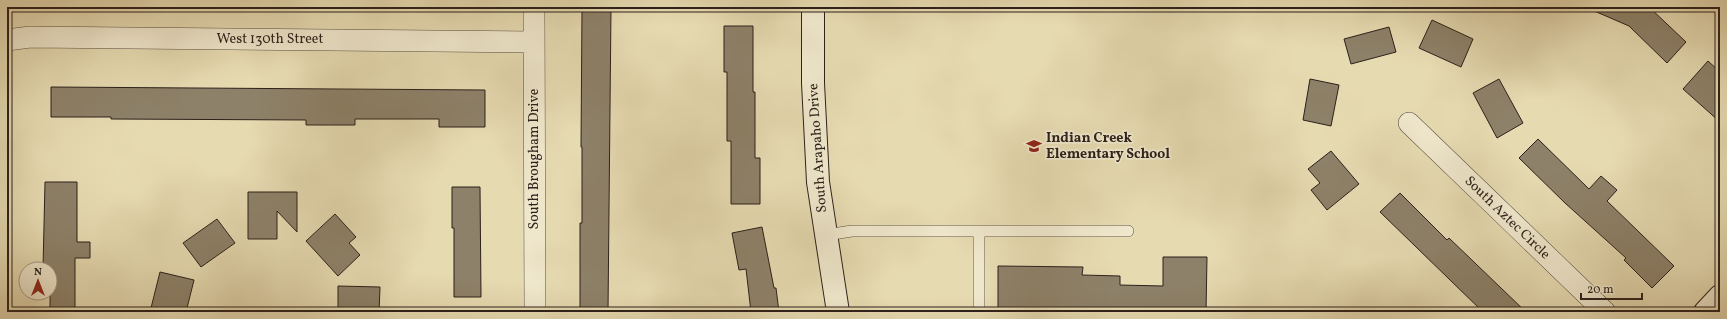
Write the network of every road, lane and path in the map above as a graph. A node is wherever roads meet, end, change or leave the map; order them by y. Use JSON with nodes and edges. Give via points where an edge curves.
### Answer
{"nodes":[{"id":1,"x":534,"y":7,"type":"edge"},
{"id":2,"x":813,"y":7,"type":"edge"},
{"id":3,"x":7,"y":40,"type":"edge"},
{"id":4,"x":533,"y":42,"type":"junction"},
{"id":5,"x":1409,"y":123,"type":"dead end"},
{"id":6,"x":1128,"y":231,"type":"dead end"},
{"id":7,"x":979,"y":232,"type":"junction"},
{"id":8,"x":826,"y":235,"type":"junction"},
{"id":9,"x":1720,"y":296,"type":"edge"},
{"id":10,"x":535,"y":312,"type":"edge"},
{"id":11,"x":838,"y":312,"type":"edge"},
{"id":12,"x":979,"y":312,"type":"edge"},
{"id":13,"x":1605,"y":312,"type":"edge"},
{"id":14,"x":1705,"y":312,"type":"edge"}],
"edges":[{"from":1,"to":4,"type":"street","name":"South Brougham Drive"},
{"from":2,"to":8,"type":"street","name":"South Arapaho Drive","via":[[813,82],[818,182]]},
{"from":3,"to":4,"type":"street","name":"West 130th Street","via":[[30,37]]},
{"from":4,"to":10,"type":"street","name":"South Brougham Drive"},
{"from":5,"to":13,"type":"street","name":"South Aztec Circle"},
{"from":6,"to":7,"type":"lane"},
{"from":7,"to":8,"type":"lane","via":[[852,231]]},
{"from":7,"to":12,"type":"lane"},
{"from":8,"to":11,"type":"street","name":"South Arapaho Drive"},
{"from":9,"to":14,"type":"street"}]}
